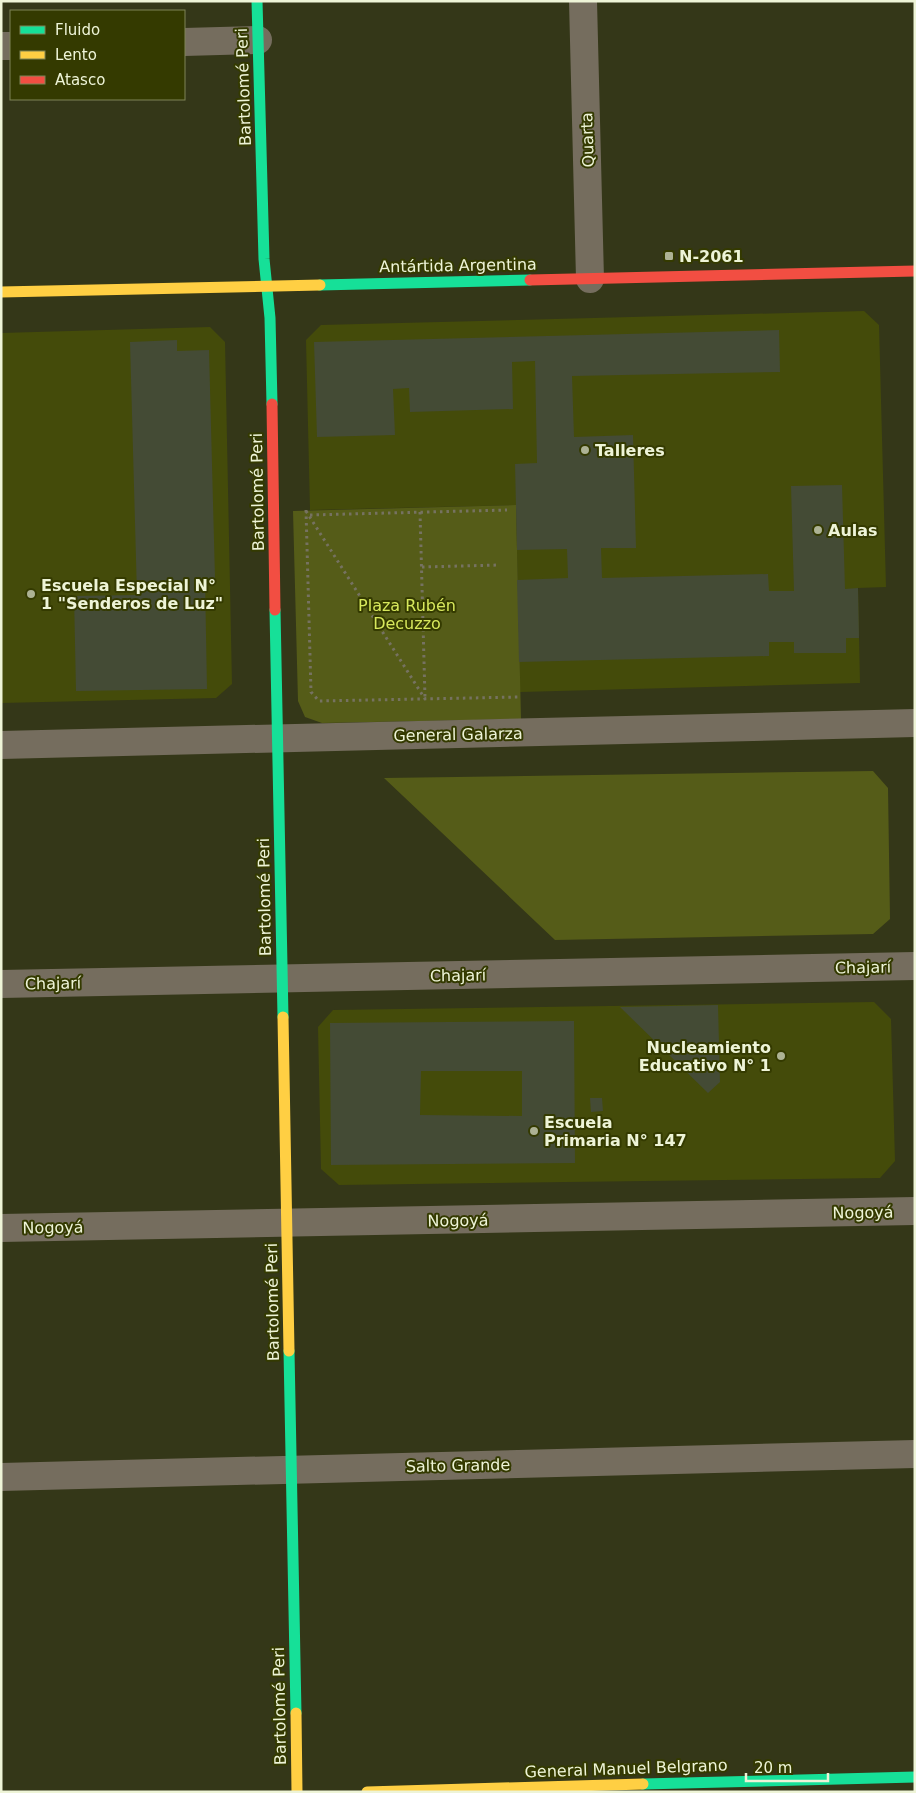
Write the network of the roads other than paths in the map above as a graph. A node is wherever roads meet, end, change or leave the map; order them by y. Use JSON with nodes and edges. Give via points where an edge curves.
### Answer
{"nodes":[{"id":1,"x":257,"y":1,"type":"edge"},
{"id":2,"x":583,"y":1,"type":"edge"},
{"id":3,"x":258,"y":40,"type":"junction"},
{"id":4,"x":185,"y":42,"type":"edge"},
{"id":5,"x":915,"y":271,"type":"edge"},
{"id":6,"x":590,"y":278,"type":"junction"},
{"id":7,"x":267,"y":286,"type":"junction"},
{"id":8,"x":1,"y":292,"type":"edge"},
{"id":9,"x":915,"y":723,"type":"edge"},
{"id":10,"x":278,"y":738,"type":"junction"},
{"id":11,"x":1,"y":744,"type":"edge"},
{"id":12,"x":915,"y":966,"type":"edge"},
{"id":13,"x":282,"y":978,"type":"junction"},
{"id":14,"x":1,"y":984,"type":"edge"},
{"id":15,"x":915,"y":1211,"type":"edge"},
{"id":16,"x":287,"y":1223,"type":"junction"},
{"id":17,"x":1,"y":1228,"type":"edge"},
{"id":18,"x":915,"y":1454,"type":"edge"},
{"id":19,"x":291,"y":1469,"type":"junction"},
{"id":20,"x":1,"y":1477,"type":"edge"},
{"id":21,"x":915,"y":1777,"type":"edge"},
{"id":22,"x":414,"y":1791,"type":"edge"},
{"id":23,"x":297,"y":1792,"type":"edge"},
{"id":24,"x":367,"y":1792,"type":"edge"}],
"edges":[{"from":1,"to":3,"type":"street","name":"Bartolomé Peri"},
{"from":2,"to":6,"type":"street","name":"Quarta"},
{"from":3,"to":4,"type":"street"},
{"from":3,"to":7,"type":"street","name":"Bartolomé Peri"},
{"from":5,"to":6,"type":"street","name":"Antártida Argentina"},
{"from":6,"to":7,"type":"street","name":"Antártida Argentina"},
{"from":7,"to":8,"type":"street","name":"Antártida Argentina"},
{"from":7,"to":10,"type":"street","name":"Bartolomé Peri"},
{"from":9,"to":10,"type":"street","name":"General Galarza"},
{"from":10,"to":11,"type":"street","name":"General Galarza"},
{"from":10,"to":13,"type":"street","name":"Bartolomé Peri"},
{"from":12,"to":13,"type":"street","name":"Chajarí"},
{"from":13,"to":14,"type":"street","name":"Chajarí"},
{"from":13,"to":16,"type":"street","name":"Bartolomé Peri"},
{"from":15,"to":16,"type":"street","name":"Nogoyá"},
{"from":16,"to":17,"type":"street","name":"Nogoyá"},
{"from":16,"to":19,"type":"street","name":"Bartolomé Peri"},
{"from":18,"to":19,"type":"street","name":"Salto Grande"},
{"from":19,"to":20,"type":"street","name":"Salto Grande"},
{"from":19,"to":23,"type":"street","name":"Bartolomé Peri"},
{"from":21,"to":22,"type":"street","name":"General Manuel Belgrano"},
{"from":22,"to":24,"type":"street","name":"General Manuel Belgrano"}]}
